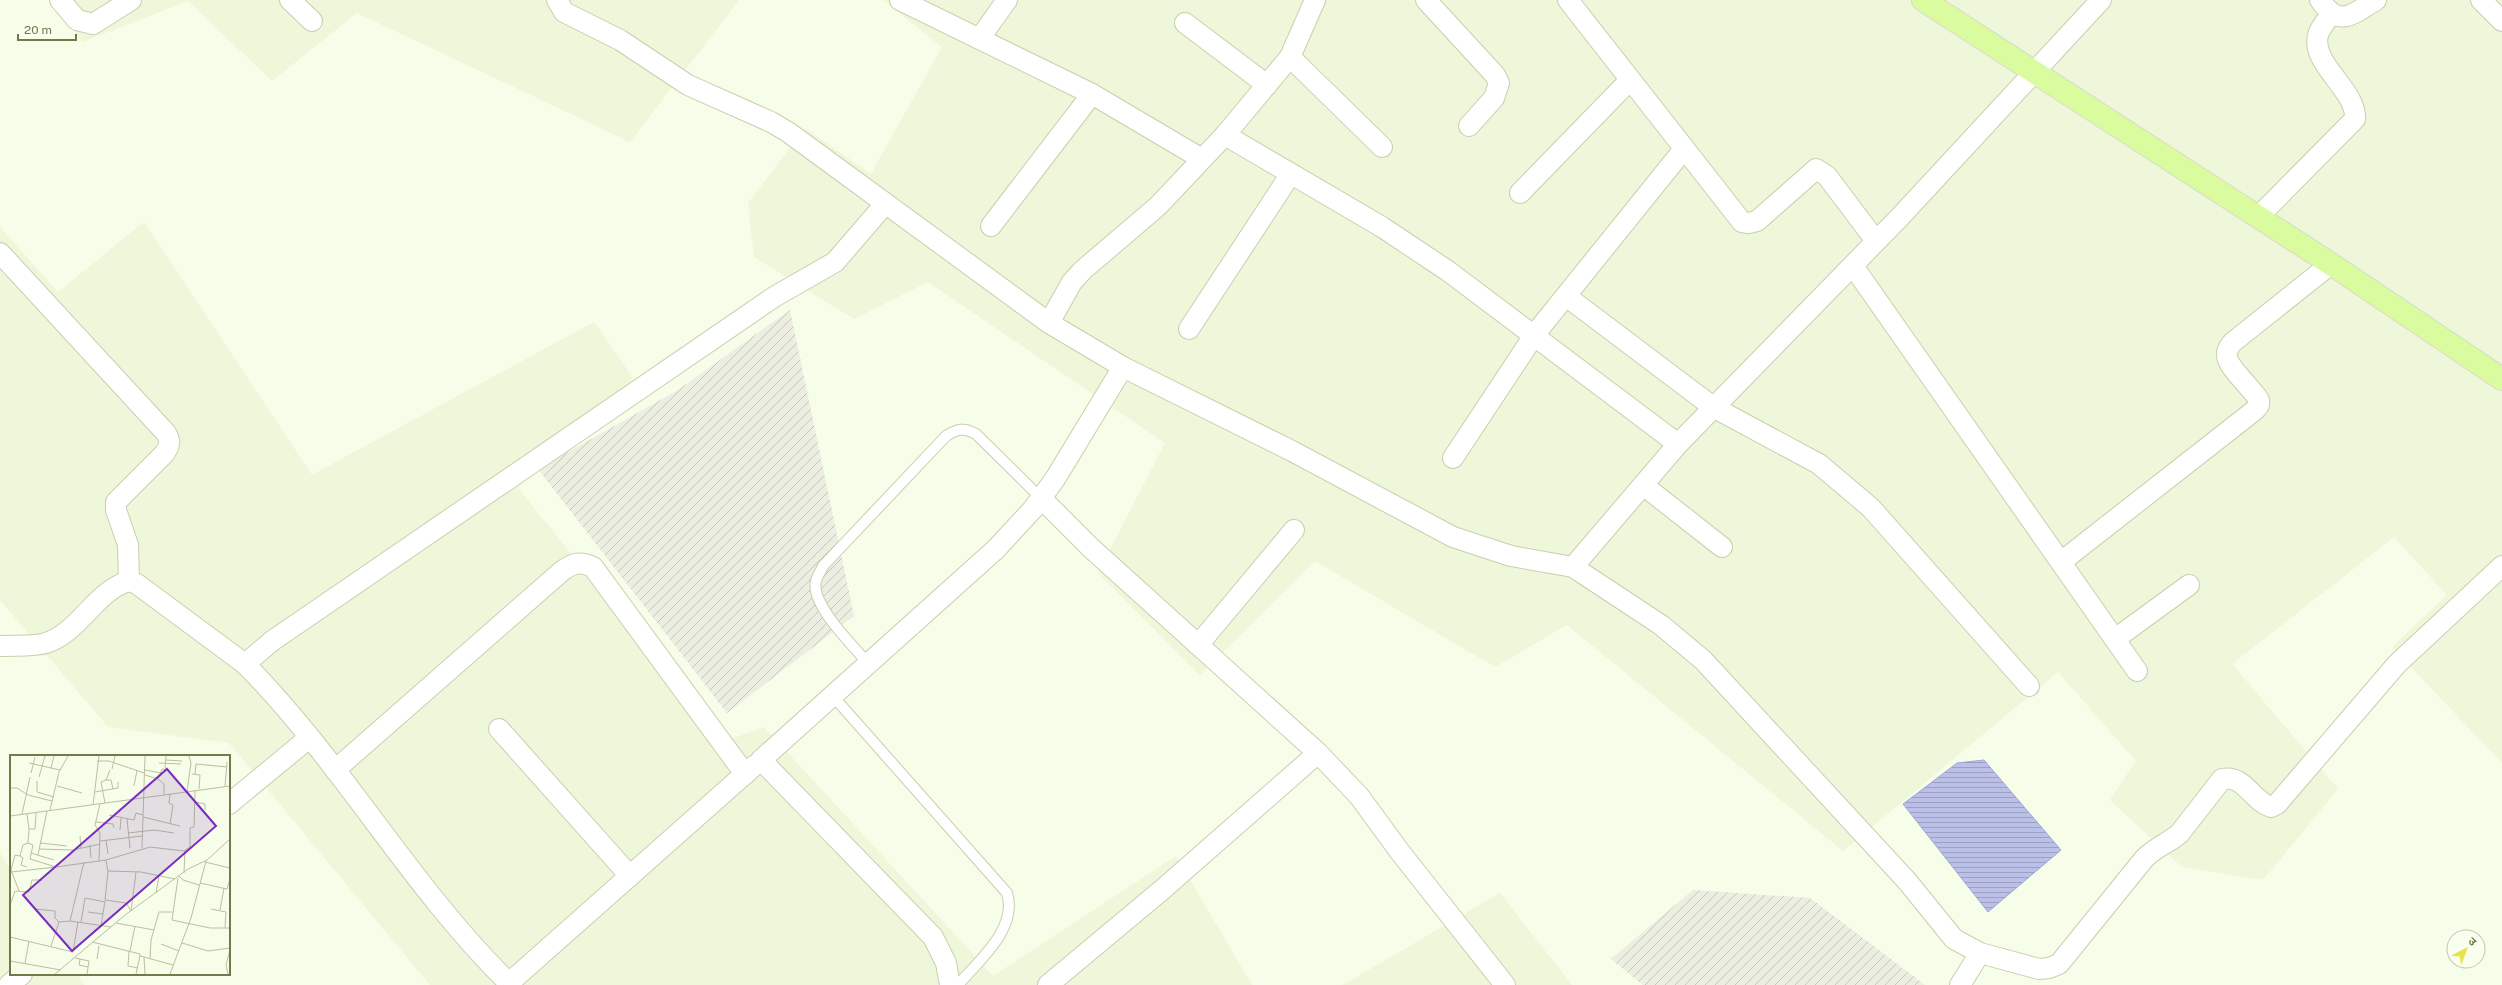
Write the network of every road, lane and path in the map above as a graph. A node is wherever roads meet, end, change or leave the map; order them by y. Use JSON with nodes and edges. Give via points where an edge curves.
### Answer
{"nodes":[{"id":1,"x":60,"y":0,"type":"edge"},
{"id":2,"x":131,"y":0,"type":"edge"},
{"id":3,"x":290,"y":0,"type":"edge"},
{"id":4,"x":542,"y":0,"type":"edge"},
{"id":5,"x":900,"y":0,"type":"edge"},
{"id":6,"x":1007,"y":0,"type":"edge"},
{"id":7,"x":1315,"y":0,"type":"edge"},
{"id":8,"x":1426,"y":0,"type":"edge"},
{"id":9,"x":1568,"y":0,"type":"edge"},
{"id":10,"x":1923,"y":0,"type":"edge"},
{"id":11,"x":2101,"y":0,"type":"edge"},
{"id":12,"x":2376,"y":0,"type":"edge"},
{"id":13,"x":2481,"y":0,"type":"edge"},
{"id":14,"x":561,"y":6,"type":"edge"},
{"id":15,"x":2325,"y":7,"type":"edge"},
{"id":16,"x":312,"y":21,"type":"dead end"},
{"id":17,"x":2502,"y":21,"type":"edge"},
{"id":18,"x":1186,"y":23,"type":"dead end"},
{"id":19,"x":980,"y":38,"type":"junction"},
{"id":20,"x":1290,"y":57,"type":"junction"},
{"id":21,"x":2034,"y":70,"type":"junction"},
{"id":22,"x":1630,"y":80,"type":"junction"},
{"id":23,"x":1267,"y":85,"type":"junction"},
{"id":24,"x":1092,"y":94,"type":"junction"},
{"id":25,"x":1469,"y":126,"type":"dead end"},
{"id":26,"x":1225,"y":135,"type":"junction"},
{"id":27,"x":1382,"y":147,"type":"dead end"},
{"id":28,"x":1684,"y":149,"type":"junction"},
{"id":29,"x":1202,"y":159,"type":"junction"},
{"id":30,"x":1290,"y":175,"type":"junction"},
{"id":31,"x":1520,"y":193,"type":"dead end"},
{"id":32,"x":885,"y":204,"type":"junction"},
{"id":33,"x":2258,"y":217,"type":"junction"},
{"id":34,"x":991,"y":226,"type":"dead end"},
{"id":35,"x":1876,"y":241,"type":"junction"},
{"id":36,"x":0,"y":254,"type":"edge"},
{"id":37,"x":2331,"y":264,"type":"junction"},
{"id":38,"x":1853,"y":266,"type":"junction"},
{"id":39,"x":1566,"y":296,"type":"junction"},
{"id":40,"x":1049,"y":323,"type":"junction"},
{"id":41,"x":1189,"y":329,"type":"dead end"},
{"id":42,"x":1535,"y":334,"type":"junction"},
{"id":43,"x":1123,"y":367,"type":"junction"},
{"id":44,"x":2502,"y":379,"type":"edge"},
{"id":45,"x":1713,"y":407,"type":"junction"},
{"id":46,"x":1678,"y":444,"type":"junction"},
{"id":47,"x":1453,"y":458,"type":"dead end"},
{"id":48,"x":1643,"y":485,"type":"junction"},
{"id":49,"x":1041,"y":498,"type":"junction"},
{"id":50,"x":1294,"y":530,"type":"dead end"},
{"id":51,"x":1722,"y":548,"type":"dead end"},
{"id":52,"x":2061,"y":562,"type":"junction"},
{"id":53,"x":1573,"y":567,"type":"junction"},
{"id":54,"x":2502,"y":567,"type":"edge"},
{"id":55,"x":129,"y":581,"type":"junction"},
{"id":56,"x":2189,"y":585,"type":"dead end"},
{"id":57,"x":2115,"y":639,"type":"junction"},
{"id":58,"x":1198,"y":645,"type":"junction"},
{"id":59,"x":0,"y":646,"type":"edge"},
{"id":60,"x":868,"y":663,"type":"junction"},
{"id":61,"x":245,"y":664,"type":"junction"},
{"id":62,"x":2137,"y":671,"type":"dead end"},
{"id":63,"x":2029,"y":686,"type":"dead end"},
{"id":64,"x":832,"y":695,"type":"junction"},
{"id":65,"x":499,"y":729,"type":"dead end"},
{"id":66,"x":309,"y":738,"type":"junction"},
{"id":67,"x":1318,"y":753,"type":"junction"},
{"id":68,"x":762,"y":760,"type":"junction"},
{"id":69,"x":335,"y":770,"type":"junction"},
{"id":70,"x":745,"y":774,"type":"junction"},
{"id":71,"x":230,"y":803,"type":"edge"},
{"id":72,"x":630,"y":876,"type":"junction"},
{"id":73,"x":1980,"y":954,"type":"junction"},
{"id":74,"x":21,"y":975,"type":"edge"},
{"id":75,"x":510,"y":984,"type":"edge"},
{"id":76,"x":9,"y":985,"type":"edge"},
{"id":77,"x":950,"y":985,"type":"edge"},
{"id":78,"x":958,"y":985,"type":"edge"},
{"id":79,"x":1048,"y":985,"type":"edge"},
{"id":80,"x":1505,"y":985,"type":"edge"},
{"id":81,"x":1960,"y":985,"type":"edge"}],
"edges":[{"from":1,"to":2,"type":"street","via":[[77,20],[93,24]]},
{"from":3,"to":16,"type":"street"},
{"from":4,"to":14,"type":"street"},
{"from":5,"to":19,"type":"street"},
{"from":6,"to":19,"type":"street"},
{"from":7,"to":20,"type":"street"},
{"from":8,"to":25,"type":"street","via":[[1495,75],[1499,83],[1494,98]]},
{"from":9,"to":22,"type":"street"},
{"from":10,"to":21,"type":"main road"},
{"from":11,"to":21,"type":"street"},
{"from":12,"to":15,"type":"street","via":[[2347,17],[2338,18]]},
{"from":13,"to":17,"type":"street"},
{"from":14,"to":32,"type":"street","via":[[620,40],[688,85],[782,129]]},
{"from":15,"to":33,"type":"street","via":[[2319,33],[2319,53],[2353,103],[2355,119]]},
{"from":18,"to":23,"type":"street"},
{"from":19,"to":24,"type":"street"},
{"from":20,"to":23,"type":"street"},
{"from":20,"to":27,"type":"street"},
{"from":21,"to":33,"type":"main road"},
{"from":21,"to":35,"type":"street"},
{"from":22,"to":28,"type":"street"},
{"from":22,"to":31,"type":"street"},
{"from":23,"to":26,"type":"street"},
{"from":24,"to":29,"type":"street"},
{"from":24,"to":34,"type":"street"},
{"from":26,"to":29,"type":"street"},
{"from":26,"to":30,"type":"street"},
{"from":28,"to":35,"type":"street","via":[[1742,222],[1757,221],[1816,170],[1827,176]]},
{"from":28,"to":39,"type":"street"},
{"from":29,"to":40,"type":"street","via":[[1158,206],[1082,270],[1072,282]]},
{"from":30,"to":41,"type":"street"},
{"from":30,"to":42,"type":"street","via":[[1382,227]]},
{"from":32,"to":40,"type":"street"},
{"from":32,"to":61,"type":"street","via":[[835,262],[774,297],[272,641]]},
{"from":33,"to":37,"type":"main road"},
{"from":35,"to":38,"type":"street"},
{"from":36,"to":55,"type":"street","via":[[170,439],[169,447],[164,454],[116,502],[116,510],[128,545]]},
{"from":37,"to":44,"type":"main road"},
{"from":37,"to":52,"type":"street","via":[[2233,342],[2229,348],[2227,355],[2230,363],[2259,400],[2255,410]]},
{"from":38,"to":45,"type":"street"},
{"from":38,"to":52,"type":"street"},
{"from":39,"to":42,"type":"street"},
{"from":39,"to":45,"type":"street"},
{"from":40,"to":43,"type":"street"},
{"from":42,"to":46,"type":"street"},
{"from":42,"to":47,"type":"street"},
{"from":43,"to":49,"type":"street"},
{"from":43,"to":53,"type":"street","via":[[1292,451],[1454,537],[1511,556]]},
{"from":45,"to":46,"type":"street"},
{"from":45,"to":63,"type":"street","via":[[1819,464],[1848,487],[1871,508]]},
{"from":46,"to":48,"type":"street"},
{"from":48,"to":51,"type":"street"},
{"from":48,"to":53,"type":"street"},
{"from":49,"to":58,"type":"street","via":[[1091,548]]},
{"from":49,"to":60,"type":"street","via":[[996,549]]},
{"from":49,"to":60,"type":"lane","via":[[976,434],[967,429],[957,429],[946,436],[823,566],[816,581],[816,593],[821,606]]},
{"from":50,"to":58,"type":"street"},
{"from":52,"to":57,"type":"street"},
{"from":53,"to":73,"type":"street","via":[[1661,625],[1703,660],[1907,881],[1954,939]]},
{"from":54,"to":73,"type":"street","via":[[2398,664],[2277,804],[2264,804],[2238,780],[2231,777],[2222,779],[2180,833],[2173,840],[2150,852],[2058,964],[2039,969]]},
{"from":55,"to":59,"type":"street","via":[[113,588],[54,640],[45,644]]},
{"from":55,"to":61,"type":"street","via":[[137,584]]},
{"from":56,"to":57,"type":"street"},
{"from":57,"to":62,"type":"street"},
{"from":58,"to":67,"type":"street"},
{"from":60,"to":64,"type":"street"},
{"from":61,"to":66,"type":"street","via":[[265,684]]},
{"from":64,"to":68,"type":"street"},
{"from":64,"to":78,"type":"lane","via":[[1007,893],[1010,904],[1008,921]]},
{"from":65,"to":72,"type":"street"},
{"from":66,"to":69,"type":"street"},
{"from":66,"to":71,"type":"street"},
{"from":67,"to":79,"type":"street","via":[[1163,890]]},
{"from":67,"to":80,"type":"street","via":[[1359,796]]},
{"from":68,"to":70,"type":"street"},
{"from":68,"to":77,"type":"street","via":[[933,936],[946,963]]},
{"from":69,"to":70,"type":"street","via":[[562,571],[572,563],[584,563],[593,567]]},
{"from":69,"to":75,"type":"street","via":[[468,942]]},
{"from":70,"to":72,"type":"street"},
{"from":72,"to":75,"type":"street"},
{"from":73,"to":81,"type":"street"},
{"from":74,"to":76,"type":"street"}]}
